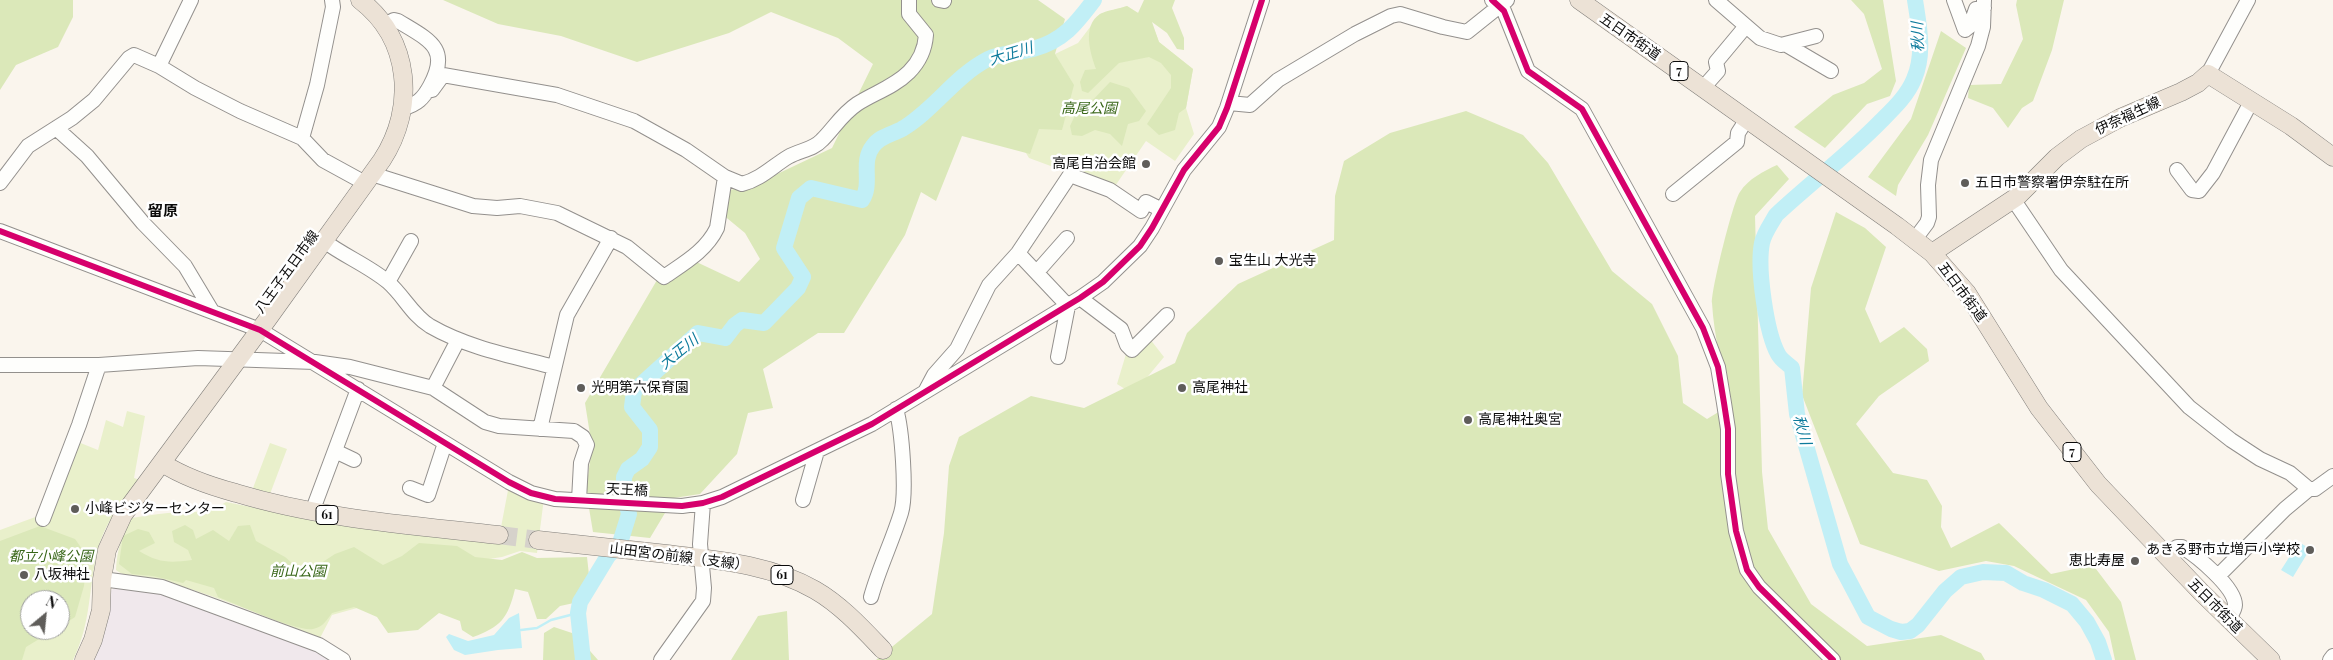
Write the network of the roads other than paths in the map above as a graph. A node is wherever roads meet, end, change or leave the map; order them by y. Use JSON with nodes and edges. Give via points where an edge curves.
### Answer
{"nodes":[{"id":1,"x":191,"y":0,"type":"edge"},
{"id":2,"x":332,"y":0,"type":"edge"},
{"id":3,"x":360,"y":0,"type":"edge"},
{"id":4,"x":909,"y":0,"type":"edge"},
{"id":5,"x":940,"y":0,"type":"edge"},
{"id":6,"x":1262,"y":0,"type":"edge"},
{"id":7,"x":1579,"y":0,"type":"edge"},
{"id":8,"x":1716,"y":0,"type":"edge"},
{"id":9,"x":1954,"y":0,"type":"edge"},
{"id":10,"x":2248,"y":0,"type":"edge"},
{"id":11,"x":944,"y":1,"type":"edge"},
{"id":12,"x":1499,"y":2,"type":"edge"},
{"id":13,"x":1984,"y":4,"type":"edge"},
{"id":14,"x":384,"y":25,"type":"junction"},
{"id":15,"x":1746,"y":26,"type":"junction"},
{"id":16,"x":1816,"y":36,"type":"dead end"},
{"id":17,"x":1786,"y":44,"type":"junction"},
{"id":18,"x":159,"y":66,"type":"junction"},
{"id":19,"x":1831,"y":71,"type":"dead end"},
{"id":20,"x":2208,"y":74,"type":"junction"},
{"id":21,"x":1703,"y":88,"type":"junction"},
{"id":22,"x":427,"y":91,"type":"junction"},
{"id":23,"x":2251,"y":102,"type":"junction"},
{"id":24,"x":1229,"y":103,"type":"junction"},
{"id":25,"x":404,"y":108,"type":"junction"},
{"id":26,"x":1747,"y":119,"type":"junction"},
{"id":27,"x":56,"y":128,"type":"junction"},
{"id":28,"x":302,"y":138,"type":"junction"},
{"id":29,"x":2333,"y":157,"type":"edge"},
{"id":30,"x":2177,"y":170,"type":"dead end"},
{"id":31,"x":725,"y":177,"type":"junction"},
{"id":32,"x":369,"y":178,"type":"junction"},
{"id":33,"x":0,"y":184,"type":"edge"},
{"id":34,"x":1673,"y":194,"type":"dead end"},
{"id":35,"x":2013,"y":199,"type":"junction"},
{"id":36,"x":1162,"y":210,"type":"junction"},
{"id":37,"x":0,"y":231,"type":"edge"},
{"id":38,"x":611,"y":238,"type":"junction"},
{"id":39,"x":1067,"y":238,"type":"dead end"},
{"id":40,"x":1915,"y":239,"type":"junction"},
{"id":41,"x":324,"y":241,"type":"junction"},
{"id":42,"x":410,"y":241,"type":"dead end"},
{"id":43,"x":1018,"y":253,"type":"junction"},
{"id":44,"x":1932,"y":253,"type":"junction"},
{"id":45,"x":1037,"y":272,"type":"junction"},
{"id":46,"x":388,"y":282,"type":"junction"},
{"id":47,"x":1080,"y":298,"type":"junction"},
{"id":48,"x":1068,"y":306,"type":"junction"},
{"id":49,"x":212,"y":311,"type":"junction"},
{"id":50,"x":1167,"y":315,"type":"dead end"},
{"id":51,"x":260,"y":330,"type":"junction"},
{"id":52,"x":458,"y":340,"type":"junction"},
{"id":53,"x":1058,"y":357,"type":"dead end"},
{"id":54,"x":239,"y":358,"type":"junction"},
{"id":55,"x":315,"y":362,"type":"junction"},
{"id":56,"x":0,"y":365,"type":"edge"},
{"id":57,"x":99,"y":365,"type":"junction"},
{"id":58,"x":554,"y":367,"type":"junction"},
{"id":59,"x":355,"y":368,"type":"junction"},
{"id":60,"x":353,"y":386,"type":"junction"},
{"id":61,"x":434,"y":388,"type":"junction"},
{"id":62,"x":925,"y":391,"type":"junction"},
{"id":63,"x":896,"y":409,"type":"junction"},
{"id":64,"x":540,"y":428,"type":"junction"},
{"id":65,"x":445,"y":443,"type":"junction"},
{"id":66,"x":335,"y":451,"type":"junction"},
{"id":67,"x":817,"y":451,"type":"junction"},
{"id":68,"x":354,"y":460,"type":"dead end"},
{"id":69,"x":162,"y":463,"type":"junction"},
{"id":70,"x":2333,"y":476,"type":"edge"},
{"id":71,"x":410,"y":488,"type":"dead end"},
{"id":72,"x":2309,"y":489,"type":"junction"},
{"id":73,"x":585,"y":500,"type":"junction"},
{"id":74,"x":803,"y":500,"type":"dead end"},
{"id":75,"x":703,"y":503,"type":"junction"},
{"id":76,"x":312,"y":512,"type":"junction"},
{"id":77,"x":43,"y":519,"type":"dead end"},
{"id":78,"x":499,"y":535,"type":"tunnel mouth"},
{"id":79,"x":538,"y":540,"type":"tunnel mouth"},
{"id":80,"x":2166,"y":556,"type":"junction"},
{"id":81,"x":701,"y":558,"type":"junction"},
{"id":82,"x":2218,"y":576,"type":"junction"},
{"id":83,"x":102,"y":579,"type":"junction"},
{"id":84,"x":871,"y":597,"type":"dead end"},
{"id":85,"x":2228,"y":620,"type":"junction"},
{"id":86,"x":883,"y":650,"type":"dead end"},
{"id":87,"x":2333,"y":656,"type":"edge"},
{"id":88,"x":84,"y":660,"type":"edge"},
{"id":89,"x":343,"y":660,"type":"edge"},
{"id":90,"x":661,"y":660,"type":"edge"},
{"id":91,"x":1833,"y":660,"type":"edge"},
{"id":92,"x":2271,"y":660,"type":"edge"},
{"id":93,"x":2330,"y":660,"type":"edge"}],
"edges":[{"from":1,"to":18,"type":"street"},
{"from":2,"to":28,"type":"street","via":[[317,85]]},
{"from":3,"to":14,"type":"main road","name":"八王子五日市線"},
{"from":4,"to":31,"type":"street","via":[[909,14],[926,35],[925,48],[898,82],[850,110],[814,147],[789,156],[751,182],[742,184]]},
{"from":5,"to":11,"type":"street"},
{"from":6,"to":24,"type":"street","name":"天王橋"},
{"from":7,"to":21,"type":"main road","name":"五日市街道","number":"7"},
{"from":8,"to":15,"type":"street"},
{"from":9,"to":13,"type":"street","via":[[1965,30],[1970,26],[1976,9]]},
{"from":10,"to":20,"type":"street"},
{"from":12,"to":24,"type":"street","via":[[1466,32],[1400,14],[1391,16],[1278,80],[1250,105]]},
{"from":12,"to":91,"type":"street","via":[[1528,71],[1582,109],[1703,328],[1718,367],[1728,429],[1728,474],[1736,531],[1747,570],[1758,588]]},
{"from":13,"to":40,"type":"street","via":[[1978,46],[1934,151],[1928,178],[1929,220]]},
{"from":14,"to":22,"type":"street","via":[[398,21],[423,37],[435,50],[439,67]]},
{"from":14,"to":25,"type":"main road","name":"八王子五日市線","via":[[402,64]]},
{"from":15,"to":17,"type":"street","via":[[1760,38]]},
{"from":15,"to":21,"type":"street","via":[[1716,62],[1718,71]]},
{"from":16,"to":17,"type":"street"},
{"from":17,"to":19,"type":"street"},
{"from":18,"to":27,"type":"street","via":[[134,55],[128,58],[94,100]]},
{"from":18,"to":28,"type":"street","via":[[195,88]]},
{"from":20,"to":23,"type":"main road"},
{"from":20,"to":35,"type":"main road","name":"伊奈福生線","via":[[2181,92],[2081,139]]},
{"from":21,"to":26,"type":"main road","name":"五日市街道","number":"7"},
{"from":22,"to":25,"type":"street","via":[[416,105]]},
{"from":22,"to":31,"type":"street","via":[[432,90],[443,75],[557,95],[644,125]]},
{"from":23,"to":29,"type":"main road"},
{"from":23,"to":30,"type":"street","via":[[2213,173],[2199,191],[2192,190]]},
{"from":24,"to":36,"type":"street","name":"天王橋","via":[[1216,131],[1184,170]]},
{"from":25,"to":32,"type":"main road","name":"八王子五日市線","via":[[394,141]]},
{"from":26,"to":34,"type":"street","via":[[1738,132],[1737,142]]},
{"from":26,"to":40,"type":"main road","name":"五日市街道","number":"7"},
{"from":27,"to":33,"type":"street","via":[[28,146]]},
{"from":27,"to":49,"type":"street","via":[[87,156],[143,223],[185,266]]},
{"from":28,"to":32,"type":"street","via":[[323,160]]},
{"from":31,"to":38,"type":"street","via":[[713,236],[701,251],[664,277]]},
{"from":32,"to":38,"type":"street","via":[[473,206],[544,209]]},
{"from":32,"to":41,"type":"main road","name":"八王子五日市線"},
{"from":35,"to":44,"type":"main road","name":"伊奈福生線"},
{"from":35,"to":72,"type":"street","via":[[2061,270],[2189,407],[2230,440],[2290,473]]},
{"from":36,"to":43,"type":"street","via":[[1146,202],[1141,211],[1110,190],[1070,174]]},
{"from":36,"to":47,"type":"street","name":"天王橋","via":[[1140,246],[1106,280]]},
{"from":37,"to":49,"type":"street","name":"天王橋"},
{"from":38,"to":58,"type":"street","via":[[567,315]]},
{"from":39,"to":45,"type":"street"},
{"from":40,"to":44,"type":"main road","name":"五日市街道","number":"7"},
{"from":41,"to":46,"type":"street"},
{"from":41,"to":51,"type":"main road","name":"八王子五日市線"},
{"from":42,"to":46,"type":"street"},
{"from":43,"to":45,"type":"street"},
{"from":43,"to":62,"type":"street","via":[[989,285],[957,349],[934,375]]},
{"from":44,"to":80,"type":"main road","name":"五日市街道","number":"7","via":[[1974,304],[2074,456]]},
{"from":45,"to":48,"type":"street"},
{"from":46,"to":52,"type":"street","via":[[417,317]]},
{"from":47,"to":48,"type":"street","name":"天王橋"},
{"from":47,"to":50,"type":"street","via":[[1121,329],[1132,350]]},
{"from":48,"to":53,"type":"street"},
{"from":48,"to":62,"type":"street","name":"天王橋"},
{"from":49,"to":51,"type":"street","name":"天王橋"},
{"from":51,"to":54,"type":"main road","name":"八王子五日市線"},
{"from":51,"to":55,"type":"street","name":"天王橋"},
{"from":52,"to":58,"type":"street"},
{"from":52,"to":61,"type":"street"},
{"from":54,"to":55,"type":"street"},
{"from":54,"to":57,"type":"street"},
{"from":54,"to":69,"type":"main road","name":"八王子五日市線"},
{"from":55,"to":59,"type":"street"},
{"from":55,"to":60,"type":"street","name":"天王橋"},
{"from":56,"to":57,"type":"street"},
{"from":57,"to":77,"type":"street"},
{"from":58,"to":64,"type":"street"},
{"from":59,"to":60,"type":"street","via":[[349,375]]},
{"from":59,"to":61,"type":"street"},
{"from":60,"to":65,"type":"street","name":"天王橋"},
{"from":60,"to":66,"type":"street"},
{"from":61,"to":64,"type":"street","via":[[485,422]]},
{"from":62,"to":63,"type":"street","name":"天王橋"},
{"from":63,"to":67,"type":"street","name":"天王橋"},
{"from":63,"to":84,"type":"street","via":[[902,437],[902,511]]},
{"from":64,"to":73,"type":"street","via":[[574,431],[583,437],[586,445],[581,463]]},
{"from":65,"to":71,"type":"street","via":[[428,495]]},
{"from":65,"to":73,"type":"street","name":"天王橋","via":[[531,493],[550,498]]},
{"from":66,"to":68,"type":"street"},
{"from":66,"to":76,"type":"street"},
{"from":67,"to":74,"type":"street"},
{"from":67,"to":75,"type":"street","name":"天王橋"},
{"from":69,"to":76,"type":"main road","number":"61","via":[[187,477],[226,490]]},
{"from":69,"to":83,"type":"main road","name":"八王子五日市線","via":[[117,525],[107,550]]},
{"from":70,"to":72,"type":"street"},
{"from":72,"to":82,"type":"street"},
{"from":73,"to":75,"type":"street","name":"天王橋","via":[[686,506]]},
{"from":75,"to":81,"type":"street"},
{"from":76,"to":78,"type":"main road","number":"61"},
{"from":79,"to":81,"type":"main road","name":"山田宮の前線（支線）","number":"61"},
{"from":80,"to":82,"type":"street","via":[[2182,547]]},
{"from":80,"to":85,"type":"main road","name":"五日市街道","number":"7"},
{"from":81,"to":86,"type":"main road","name":"山田宮の前線（支線）","number":"61","via":[[772,572],[814,589],[846,612]]},
{"from":81,"to":90,"type":"street","via":[[703,602]]},
{"from":82,"to":85,"type":"street","via":[[2234,600],[2234,609]]},
{"from":83,"to":88,"type":"main road","name":"八王子五日市線","via":[[100,616]]},
{"from":83,"to":89,"type":"street","via":[[162,587],[319,645]]},
{"from":85,"to":92,"type":"main road","name":"五日市街道","number":"7"},
{"from":87,"to":93,"type":"street"}]}
